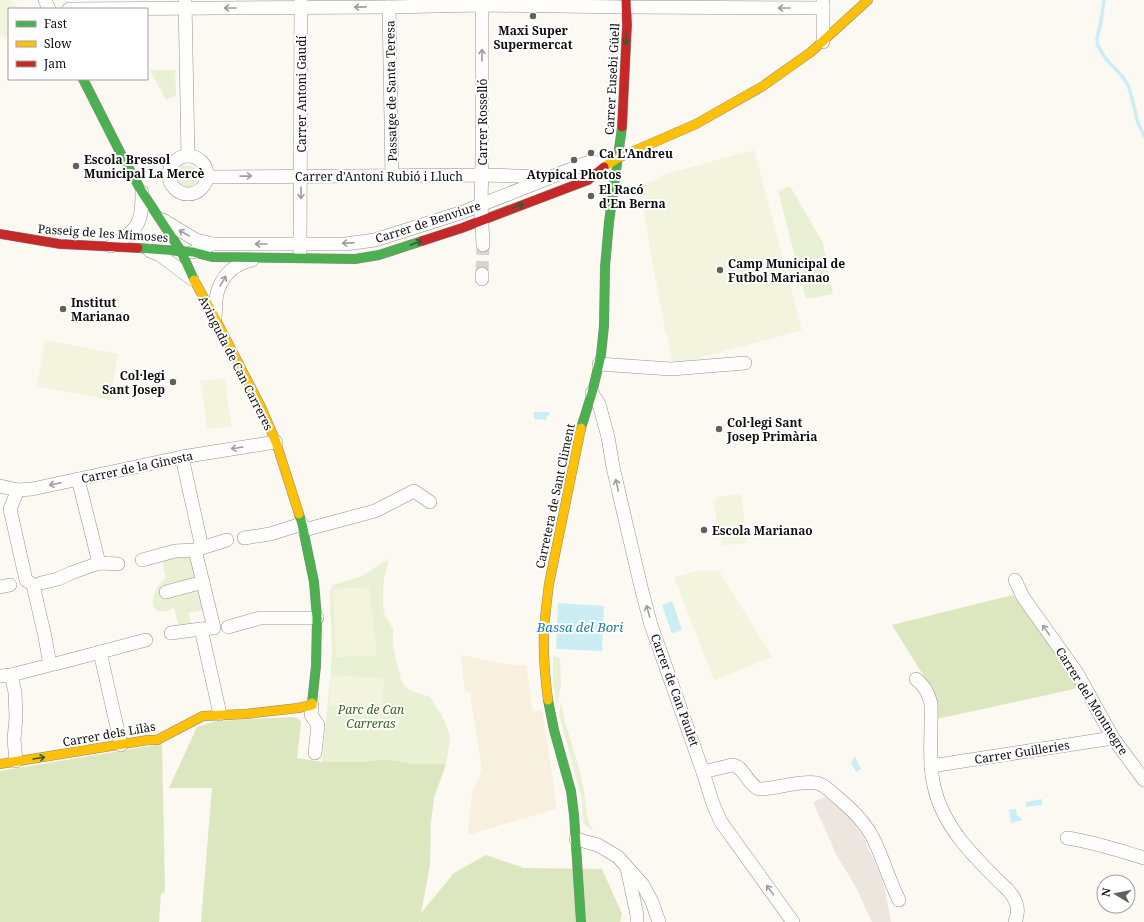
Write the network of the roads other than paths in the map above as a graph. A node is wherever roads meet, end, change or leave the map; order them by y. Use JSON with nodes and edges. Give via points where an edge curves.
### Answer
{"nodes":[{"id":1,"x":868,"y":0,"type":"edge"},
{"id":2,"x":482,"y":2,"type":"edge"},
{"id":3,"x":186,"y":4,"type":"edge"},
{"id":4,"x":301,"y":4,"type":"edge"},
{"id":5,"x":626,"y":4,"type":"edge"},
{"id":6,"x":823,"y":4,"type":"edge"},
{"id":7,"x":390,"y":7,"type":"junction"},
{"id":8,"x":92,"y":8,"type":"edge"},
{"id":9,"x":823,"y":42,"type":"junction"},
{"id":10,"x":84,"y":80,"type":"edge"},
{"id":11,"x":188,"y":156,"type":"junction"},
{"id":12,"x":613,"y":161,"type":"junction"},
{"id":13,"x":482,"y":175,"type":"junction"},
{"id":14,"x":301,"y":176,"type":"junction"},
{"id":15,"x":392,"y":176,"type":"junction"},
{"id":16,"x":207,"y":177,"type":"junction"},
{"id":17,"x":552,"y":177,"type":"junction"},
{"id":18,"x":142,"y":192,"type":"junction"},
{"id":19,"x":481,"y":204,"type":"junction"},
{"id":20,"x":158,"y":217,"type":"junction"},
{"id":21,"x":482,"y":220,"type":"junction"},
{"id":22,"x":0,"y":234,"type":"edge"},
{"id":23,"x":213,"y":244,"type":"junction"},
{"id":24,"x":300,"y":244,"type":"junction"},
{"id":25,"x":483,"y":245,"type":"tunnel mouth"},
{"id":26,"x":111,"y":246,"type":"junction"},
{"id":27,"x":145,"y":248,"type":"junction"},
{"id":28,"x":187,"y":252,"type":"junction"},
{"id":29,"x":256,"y":258,"type":"junction"},
{"id":30,"x":300,"y":259,"type":"junction"},
{"id":31,"x":193,"y":279,"type":"junction"},
{"id":32,"x":215,"y":318,"type":"junction"},
{"id":33,"x":745,"y":363,"type":"dead end"},
{"id":34,"x":600,"y":364,"type":"junction"},
{"id":35,"x":592,"y":393,"type":"junction"},
{"id":36,"x":581,"y":426,"type":"junction"},
{"id":37,"x":608,"y":437,"type":"junction"},
{"id":38,"x":276,"y":442,"type":"junction"},
{"id":39,"x":182,"y":457,"type":"junction"},
{"id":40,"x":78,"y":479,"type":"junction"},
{"id":41,"x":0,"y":486,"type":"edge"},
{"id":42,"x":18,"y":490,"type":"junction"},
{"id":43,"x":430,"y":502,"type":"dead end"},
{"id":44,"x":303,"y":527,"type":"junction"},
{"id":45,"x":244,"y":538,"type":"dead end"},
{"id":46,"x":227,"y":540,"type":"dead end"},
{"id":47,"x":199,"y":549,"type":"junction"},
{"id":48,"x":142,"y":560,"type":"dead end"},
{"id":49,"x":99,"y":563,"type":"junction"},
{"id":50,"x":118,"y":564,"type":"dead end"},
{"id":51,"x":1015,"y":580,"type":"dead end"},
{"id":52,"x":203,"y":582,"type":"junction"},
{"id":53,"x":41,"y":584,"type":"dead end"},
{"id":54,"x":166,"y":592,"type":"dead end"},
{"id":55,"x":317,"y":618,"type":"junction"},
{"id":56,"x":228,"y":627,"type":"dead end"},
{"id":57,"x":207,"y":629,"type":"junction"},
{"id":58,"x":171,"y":633,"type":"dead end"},
{"id":59,"x":146,"y":640,"type":"dead end"},
{"id":60,"x":100,"y":652,"type":"junction"},
{"id":61,"x":52,"y":665,"type":"junction"},
{"id":62,"x":6,"y":676,"type":"edge"},
{"id":63,"x":916,"y":679,"type":"dead end"},
{"id":64,"x":312,"y":705,"type":"junction"},
{"id":65,"x":220,"y":714,"type":"junction"},
{"id":66,"x":1113,"y":738,"type":"junction"},
{"id":67,"x":121,"y":745,"type":"junction"},
{"id":68,"x":315,"y":753,"type":"dead end"},
{"id":69,"x":16,"y":761,"type":"junction"},
{"id":70,"x":0,"y":764,"type":"edge"},
{"id":71,"x":931,"y":766,"type":"junction"},
{"id":72,"x":703,"y":772,"type":"junction"},
{"id":73,"x":1144,"y":780,"type":"edge"},
{"id":74,"x":1067,"y":838,"type":"dead end"},
{"id":75,"x":576,"y":839,"type":"junction"},
{"id":76,"x":1144,"y":858,"type":"edge"},
{"id":77,"x":626,"y":866,"type":"junction"},
{"id":78,"x":899,"y":900,"type":"dead end"},
{"id":79,"x":652,"y":902,"type":"junction"},
{"id":80,"x":635,"y":905,"type":"junction"},
{"id":81,"x":582,"y":922,"type":"edge"},
{"id":82,"x":637,"y":922,"type":"edge"},
{"id":83,"x":660,"y":922,"type":"edge"},
{"id":84,"x":793,"y":922,"type":"edge"},
{"id":85,"x":1015,"y":922,"type":"edge"}],
"edges":[{"from":1,"to":9,"type":"street","name":"Carrer de Benviure"},
{"from":2,"to":5,"type":"street"},
{"from":2,"to":7,"type":"street"},
{"from":13,"to":2,"type":"street","name":"Carrer Rosselló","one_way":true},
{"from":4,"to":3,"type":"street","one_way":true},
{"from":3,"to":8,"type":"street"},
{"from":3,"to":11,"type":"street"},
{"from":7,"to":4,"type":"street","one_way":true},
{"from":4,"to":14,"type":"street","name":"Carrer Antoni Gaudí"},
{"from":6,"to":5,"type":"street","one_way":true},
{"from":5,"to":12,"type":"street","name":"Carrer Eusebi Güell","one_way":true,"via":[[622,130]]},
{"from":6,"to":9,"type":"street"},
{"from":7,"to":15,"type":"street","name":"Passatge de Santa Teresa"},
{"from":9,"to":12,"type":"street","name":"Carrer de Benviure","via":[[763,86],[696,124]]},
{"from":10,"to":18,"type":"street","name":"Avinguda de Can Carreres"},
{"from":11,"to":16,"type":"street","via":[[202,162]]},
{"from":11,"to":16,"type":"street","via":[[179,158],[170,168],[169,179],[175,190],[181,193],[195,193],[205,184]]},
{"from":12,"to":17,"type":"street","name":"Carrer de Benviure","via":[[589,162]]},
{"from":21,"to":12,"type":"street","name":"Carrer de Benviure","one_way":true,"via":[[588,180]]},
{"from":12,"to":34,"type":"street","name":"Carretera de Sant Climent"},
{"from":13,"to":15,"type":"street","name":"Carrer d'Antoni Rubió i Lluch"},
{"from":13,"to":17,"type":"street","name":"Carrer d'Antoni Rubió i Lluch"},
{"from":13,"to":19,"type":"street","name":"Carrer Rosselló"},
{"from":14,"to":15,"type":"street","name":"Carrer d'Antoni Rubió i Lluch"},
{"from":16,"to":14,"type":"street","name":"Carrer d'Antoni Rubió i Lluch","one_way":true},
{"from":14,"to":24,"type":"street","name":"Carrer Antoni Gaudí","one_way":true},
{"from":17,"to":19,"type":"street","name":"Carrer de Benviure"},
{"from":18,"to":20,"type":"street","name":"Avinguda de Can Carreres"},
{"from":18,"to":26,"type":"street","name":"Avinguda de Can Carreres","via":[[142,211],[136,227]]},
{"from":19,"to":21,"type":"street","name":"Carrer Rosselló"},
{"from":19,"to":24,"type":"street","name":"Carrer de Benviure","one_way":true,"via":[[376,240],[345,244]]},
{"from":23,"to":20,"type":"street","name":"Avinguda de Can Carreres","one_way":true,"via":[[196,240]]},
{"from":20,"to":28,"type":"street","name":"Avinguda de Can Carreres"},
{"from":21,"to":25,"type":"street","name":"Carrer Rosselló"},
{"from":30,"to":21,"type":"street","name":"Carrer de Benviure","one_way":true,"via":[[355,259],[379,256]]},
{"from":22,"to":26,"type":"street","name":"Passeig de les Mimoses","via":[[60,244]]},
{"from":24,"to":23,"type":"street","name":"Carrer de Benviure","one_way":true},
{"from":23,"to":28,"type":"street","name":"Carrer de Benviure"},
{"from":24,"to":30,"type":"street","name":"Carrer Antoni Gaudí"},
{"from":26,"to":27,"type":"street","name":"Passeig de les Mimoses"},
{"from":27,"to":28,"type":"street","name":"Passeig de les Mimoses"},
{"from":27,"to":31,"type":"street","name":"Avinguda de Can Carreres","via":[[160,255]]},
{"from":28,"to":29,"type":"street","name":"Carrer de Benviure","via":[[212,257]]},
{"from":28,"to":31,"type":"street","name":"Avinguda de Can Carreres"},
{"from":29,"to":30,"type":"street","name":"Carrer de Benviure"},
{"from":32,"to":29,"type":"street","name":"Carrer de Benviure","one_way":true,"via":[[218,291],[223,280],[238,264]]},
{"from":31,"to":32,"type":"street","name":"Avinguda de Can Carreres"},
{"from":32,"to":38,"type":"street","name":"Avinguda de Can Carreres"},
{"from":33,"to":34,"type":"street","via":[[672,369]]},
{"from":34,"to":35,"type":"street","name":"Carretera de Sant Climent"},
{"from":35,"to":36,"type":"street","name":"Carretera de Sant Climent"},
{"from":35,"to":37,"type":"street","name":"Carrer de Can Paulet"},
{"from":36,"to":37,"type":"street","via":[[598,427],[604,430]]},
{"from":36,"to":75,"type":"street","name":"Carretera de Sant Climent","via":[[549,584],[544,632],[544,670],[548,699],[570,791]]},
{"from":72,"to":37,"type":"street","name":"Carrer de Can Paulet","one_way":true,"via":[[651,625],[624,519]]},
{"from":38,"to":39,"type":"street","name":"Carrer de la Ginesta","one_way":true},
{"from":38,"to":44,"type":"street","name":"Avinguda de Can Carreres"},
{"from":39,"to":40,"type":"street","name":"Carrer de la Ginesta"},
{"from":39,"to":47,"type":"street"},
{"from":40,"to":42,"type":"street","name":"Carrer de la Ginesta","one_way":true},
{"from":40,"to":49,"type":"street"},
{"from":41,"to":42,"type":"street","name":"Carrer de la Ginesta"},
{"from":42,"to":61,"type":"street","via":[[10,509],[26,580],[33,585]]},
{"from":43,"to":44,"type":"street","via":[[414,491],[375,511]]},
{"from":44,"to":45,"type":"street"},
{"from":44,"to":55,"type":"street","name":"Avinguda de Can Carreres","via":[[314,582]]},
{"from":46,"to":47,"type":"street"},
{"from":47,"to":48,"type":"street","via":[[175,551]]},
{"from":47,"to":52,"type":"street"},
{"from":49,"to":50,"type":"street"},
{"from":49,"to":53,"type":"street"},
{"from":66,"to":51,"type":"street","name":"Carrer del Montnegre","one_way":true,"via":[[1077,673],[1023,597]]},
{"from":52,"to":54,"type":"street"},
{"from":52,"to":57,"type":"street"},
{"from":55,"to":56,"type":"street","via":[[260,618]]},
{"from":55,"to":64,"type":"street","name":"Avinguda de Can Carreres"},
{"from":57,"to":58,"type":"street"},
{"from":57,"to":65,"type":"street"},
{"from":59,"to":60,"type":"street"},
{"from":60,"to":61,"type":"street"},
{"from":60,"to":67,"type":"street"},
{"from":61,"to":62,"type":"street"},
{"from":62,"to":69,"type":"street","via":[[15,692]]},
{"from":63,"to":71,"type":"street","via":[[929,694],[931,704]]},
{"from":64,"to":65,"type":"street","name":"Carrer dels Lilàs","via":[[246,714]]},
{"from":64,"to":68,"type":"street","name":"Avinguda de Can Carreres","via":[[311,715],[318,725]]},
{"from":65,"to":67,"type":"street","name":"Carrer dels Lilàs","via":[[203,716],[157,740]]},
{"from":66,"to":71,"type":"street","name":"Carrer Guilleries"},
{"from":66,"to":73,"type":"street","name":"Carrer del Montnegre"},
{"from":69,"to":67,"type":"street","name":"Carrer dels Lilàs","one_way":true},
{"from":69,"to":70,"type":"street","name":"Carrer dels Lilàs"},
{"from":71,"to":85,"type":"street","via":[[940,806],[954,831],[1015,898],[1018,914]]},
{"from":72,"to":78,"type":"street","via":[[735,765],[753,787],[758,789],[808,783],[824,786],[849,807],[865,825]]},
{"from":84,"to":72,"type":"street","name":"Carrer de Can Paulet","one_way":true,"via":[[721,822]]},
{"from":74,"to":76,"type":"street","via":[[1100,844]]},
{"from":75,"to":77,"type":"street","via":[[598,844],[618,857]]},
{"from":75,"to":81,"type":"street","name":"Carretera de Sant Climent"},
{"from":77,"to":79,"type":"street","via":[[643,885]]},
{"from":77,"to":80,"type":"street"},
{"from":79,"to":80,"type":"street"},
{"from":79,"to":83,"type":"street"},
{"from":80,"to":82,"type":"street"}]}
